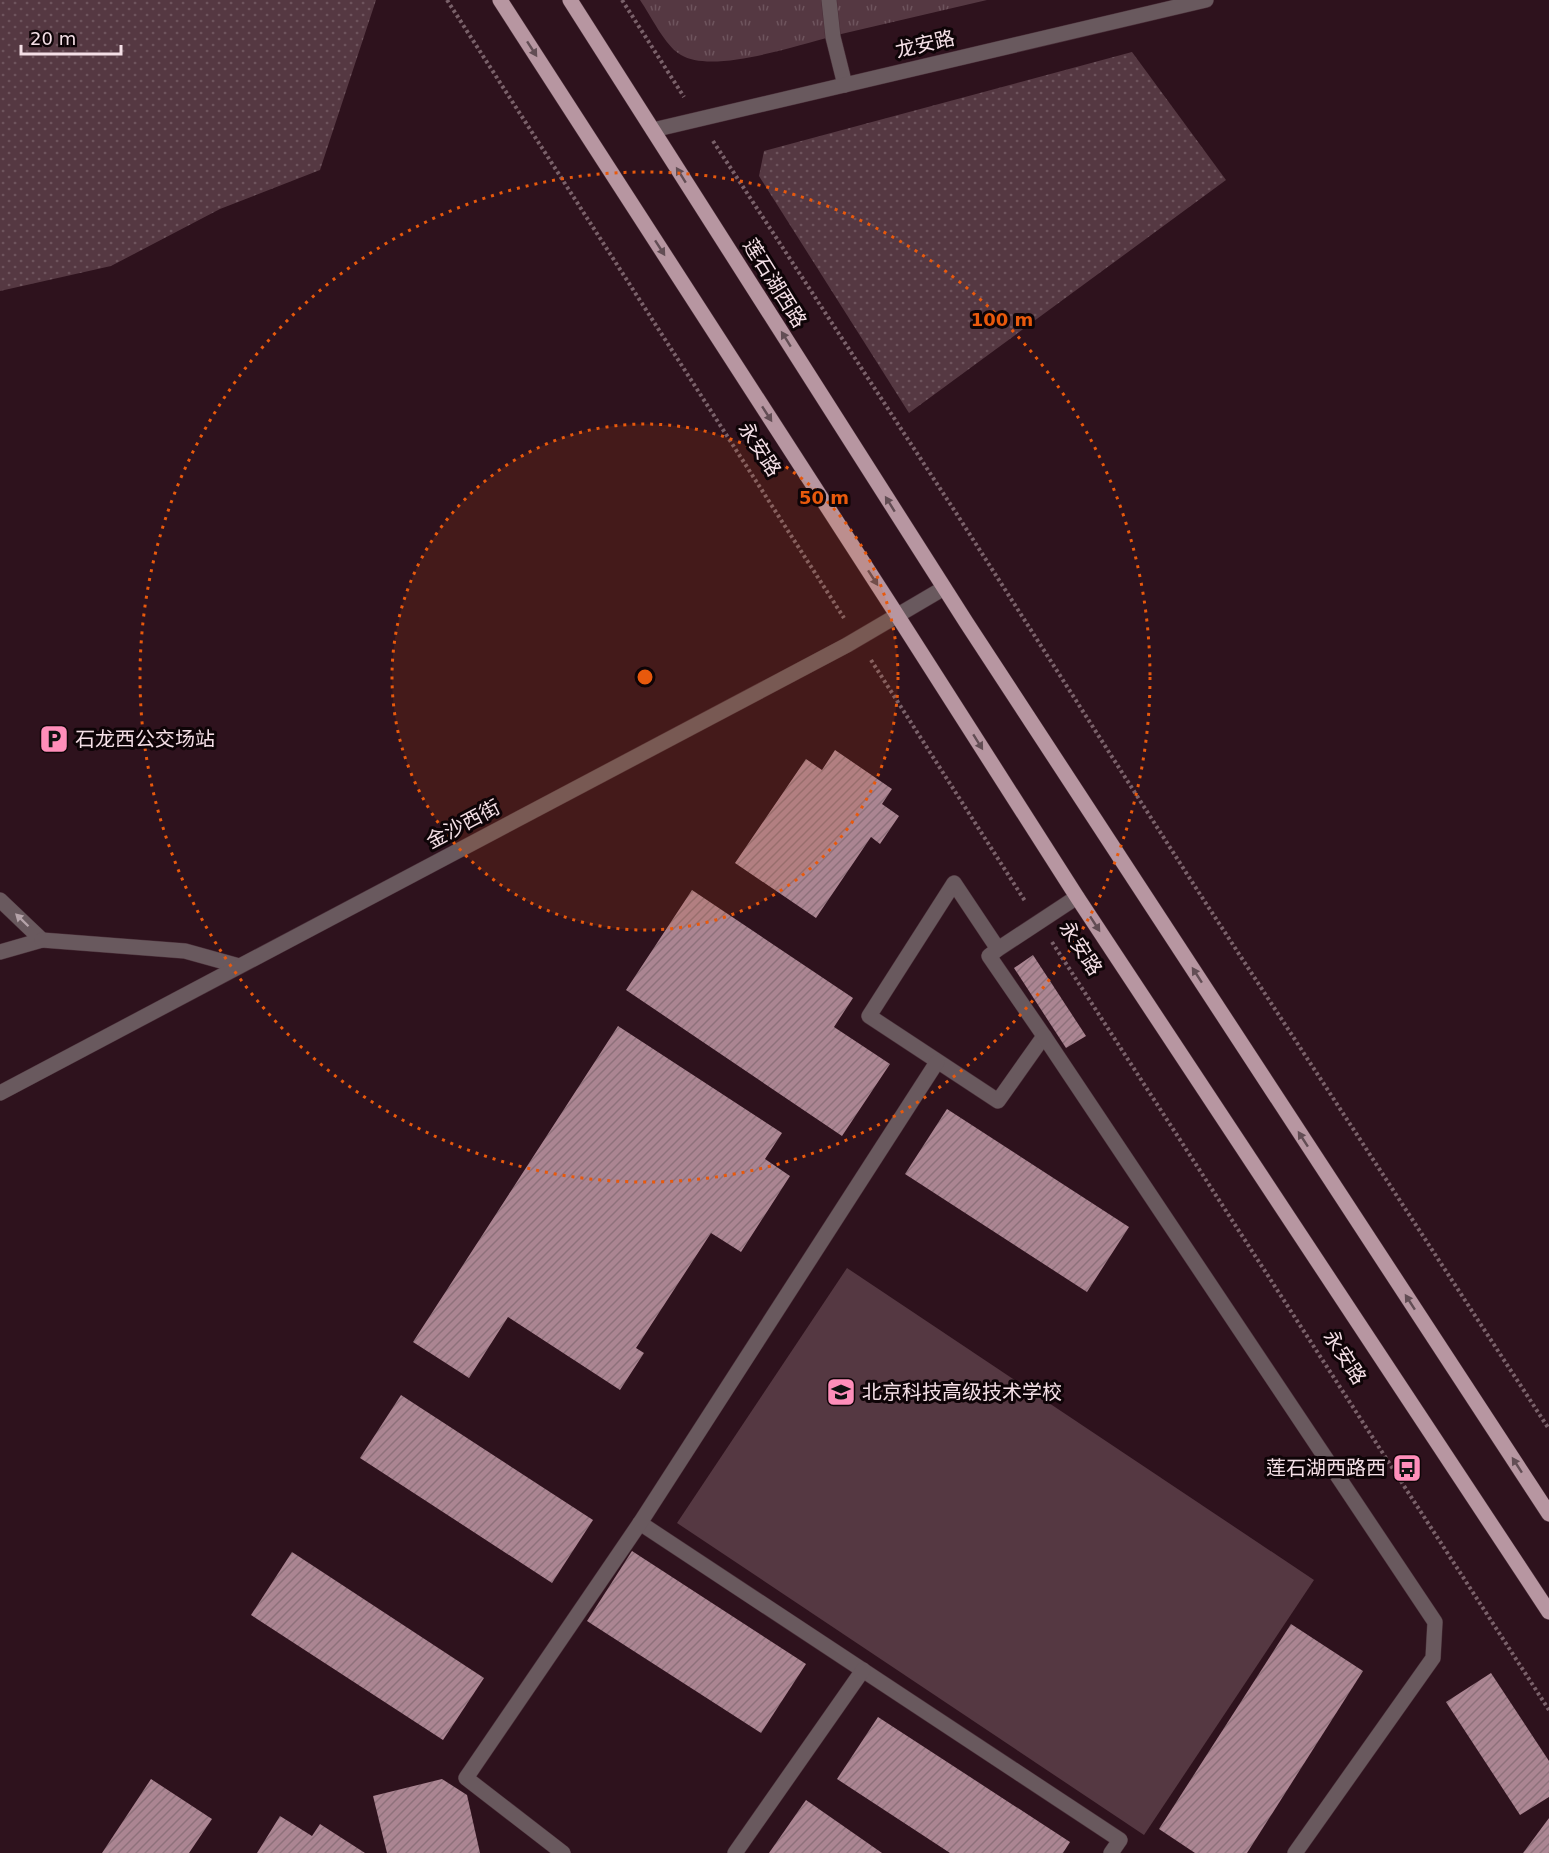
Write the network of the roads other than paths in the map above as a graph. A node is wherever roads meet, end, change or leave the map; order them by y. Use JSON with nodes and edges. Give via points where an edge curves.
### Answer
{"nodes":[{"id":1,"x":500,"y":0,"type":"edge"},
{"id":2,"x":570,"y":0,"type":"edge"},
{"id":3,"x":829,"y":0,"type":"edge"},
{"id":4,"x":1206,"y":0,"type":"edge"},
{"id":5,"x":845,"y":85,"type":"junction"},
{"id":6,"x":653,"y":130,"type":"junction"},
{"id":7,"x":944,"y":588,"type":"junction"},
{"id":8,"x":897,"y":615,"type":"junction"},
{"id":9,"x":1077,"y":897,"type":"junction"},
{"id":10,"x":0,"y":900,"type":"edge"},
{"id":11,"x":42,"y":940,"type":"junction"},
{"id":12,"x":998,"y":949,"type":"junction"},
{"id":13,"x":0,"y":952,"type":"edge"},
{"id":14,"x":239,"y":966,"type":"junction"},
{"id":15,"x":1044,"y":1036,"type":"junction"},
{"id":16,"x":937,"y":1062,"type":"junction"},
{"id":17,"x":0,"y":1093,"type":"edge"},
{"id":18,"x":1549,"y":1514,"type":"edge"},
{"id":19,"x":640,"y":1523,"type":"junction"},
{"id":20,"x":1549,"y":1612,"type":"edge"},
{"id":21,"x":863,"y":1670,"type":"junction"},
{"id":22,"x":563,"y":1853,"type":"edge"},
{"id":23,"x":735,"y":1853,"type":"edge"},
{"id":24,"x":1111,"y":1853,"type":"edge"},
{"id":25,"x":1295,"y":1853,"type":"edge"}],
"edges":[{"from":1,"to":8,"type":"main road","name":"永安路","one_way":true},
{"from":2,"to":6,"type":"main road","name":"莲石湖西路"},
{"from":3,"to":5,"type":"street"},
{"from":4,"to":5,"type":"street","name":"龙安路"},
{"from":5,"to":6,"type":"street","name":"龙安路"},
{"from":7,"to":6,"type":"main road","name":"莲石湖西路","one_way":true},
{"from":7,"to":8,"type":"street","name":"金沙西街"},
{"from":18,"to":7,"type":"main road","one_way":true},
{"from":8,"to":9,"type":"main road","name":"永安路","one_way":true},
{"from":8,"to":14,"type":"street","name":"金沙西街"},
{"from":9,"to":12,"type":"street"},
{"from":9,"to":20,"type":"main road","name":"永安路","one_way":true},
{"from":11,"to":10,"type":"street","one_way":true},
{"from":11,"to":13,"type":"street"},
{"from":11,"to":14,"type":"street","via":[[185,951]]},
{"from":12,"to":15,"type":"street","via":[[989,956]]},
{"from":12,"to":16,"type":"street","via":[[954,883],[869,1016]]},
{"from":14,"to":17,"type":"street","name":"金沙西街"},
{"from":15,"to":16,"type":"street","via":[[998,1101]]},
{"from":15,"to":25,"type":"street","via":[[1435,1622],[1433,1658]]},
{"from":16,"to":19,"type":"street"},
{"from":19,"to":21,"type":"street"},
{"from":19,"to":22,"type":"street","via":[[465,1778]]},
{"from":21,"to":23,"type":"street"},
{"from":21,"to":24,"type":"street","via":[[1120,1840]]}]}
